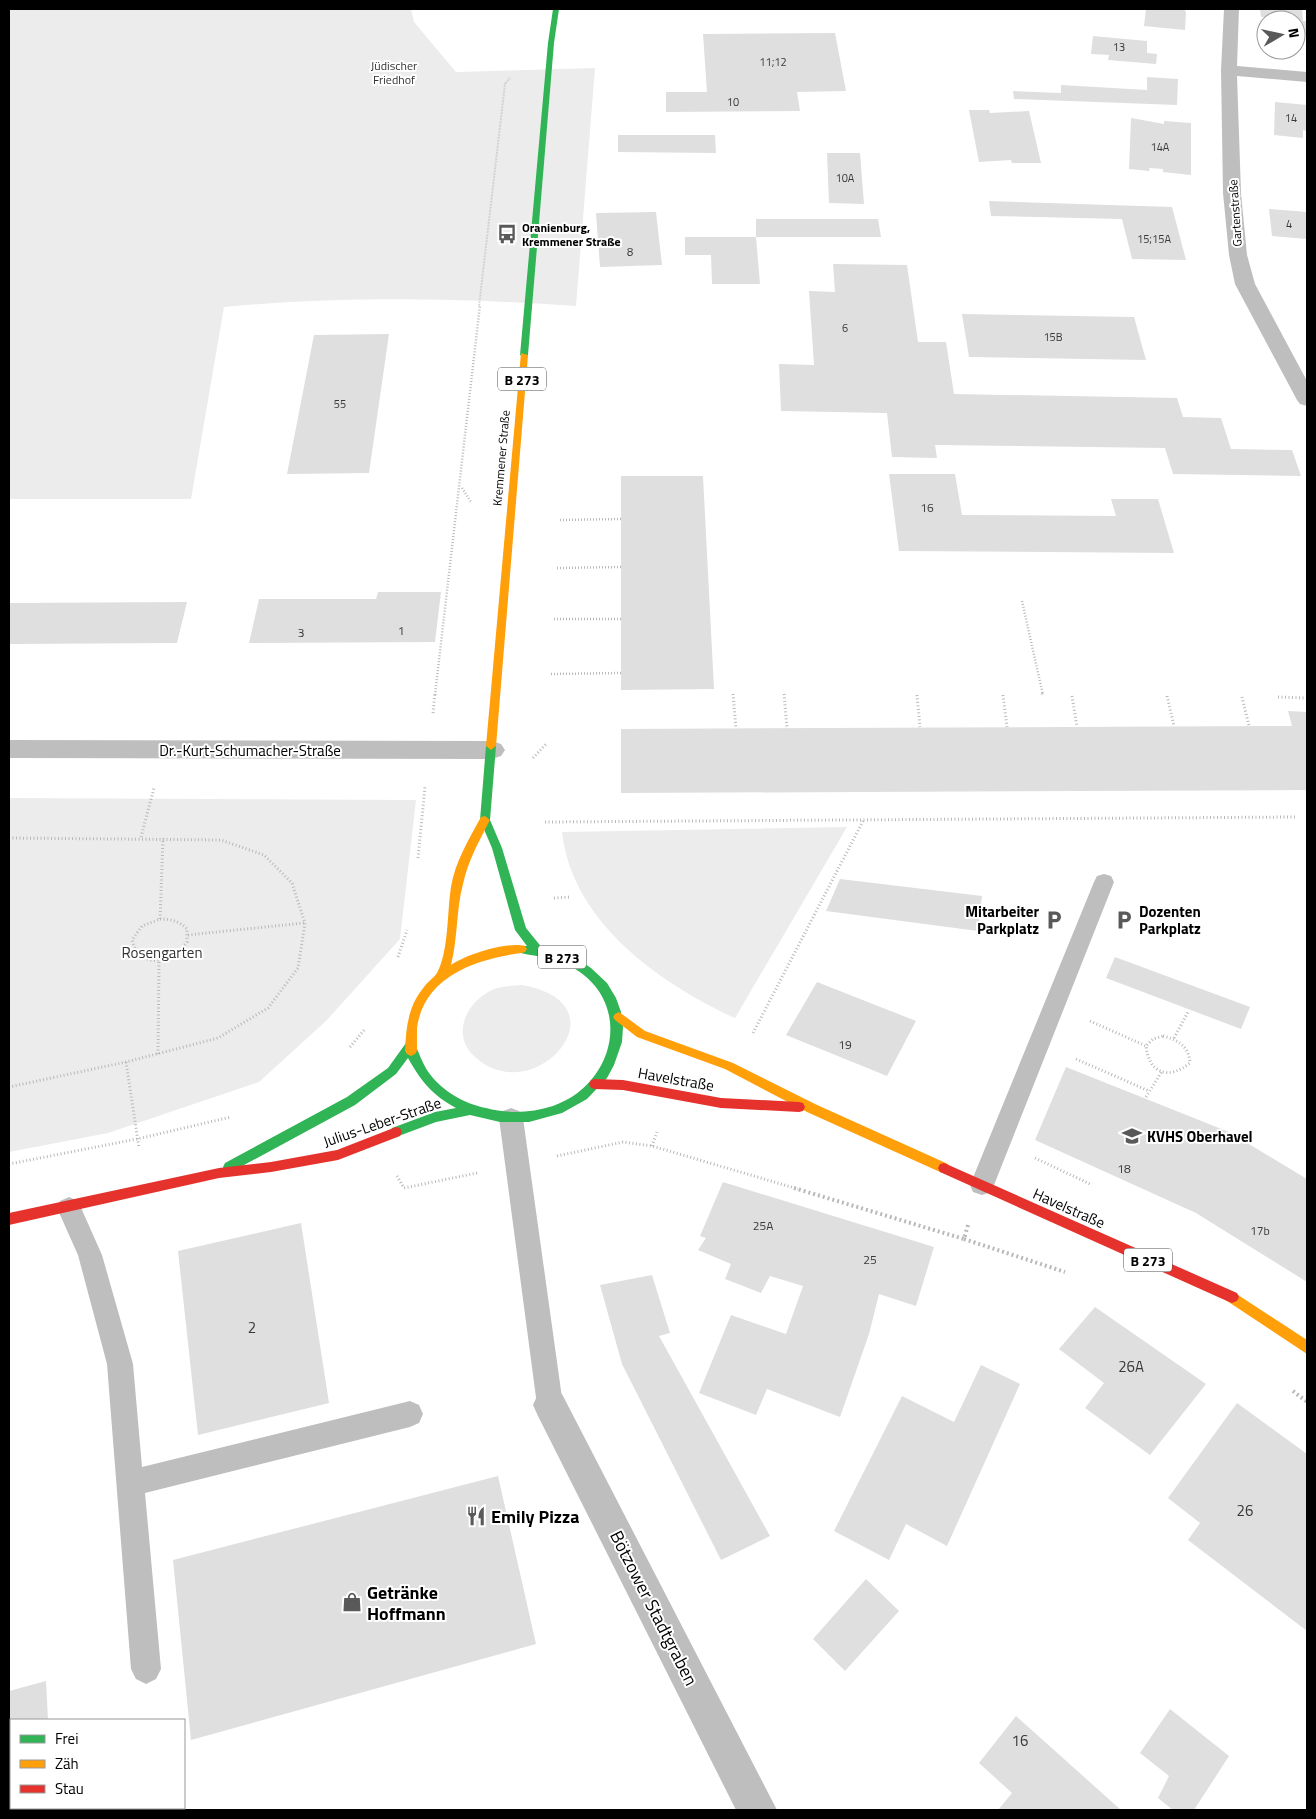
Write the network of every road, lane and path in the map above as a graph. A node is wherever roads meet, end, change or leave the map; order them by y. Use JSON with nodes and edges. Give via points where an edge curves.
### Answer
{"nodes":[{"id":1,"x":556,"y":9,"type":"edge"},
{"id":2,"x":1231,"y":9,"type":"edge"},
{"id":3,"x":1229,"y":70,"type":"junction"},
{"id":4,"x":510,"y":78,"type":"dead end"},
{"id":5,"x":1307,"y":78,"type":"edge"},
{"id":6,"x":1301,"y":377,"type":"edge"},
{"id":7,"x":1307,"y":400,"type":"edge"},
{"id":8,"x":621,"y":519,"type":"dead end"},
{"id":9,"x":560,"y":520,"type":"dead end"},
{"id":10,"x":557,"y":568,"type":"dead end"},
{"id":11,"x":621,"y":568,"type":"dead end"},
{"id":12,"x":1022,"y":601,"type":"dead end"},
{"id":13,"x":554,"y":619,"type":"dead end"},
{"id":14,"x":621,"y":619,"type":"dead end"},
{"id":15,"x":621,"y":673,"type":"dead end"},
{"id":16,"x":551,"y":674,"type":"dead end"},
{"id":17,"x":733,"y":694,"type":"dead end"},
{"id":18,"x":784,"y":694,"type":"dead end"},
{"id":19,"x":917,"y":695,"type":"dead end"},
{"id":20,"x":1003,"y":696,"type":"dead end"},
{"id":21,"x":1043,"y":696,"type":"dead end"},
{"id":22,"x":1072,"y":696,"type":"dead end"},
{"id":23,"x":1167,"y":696,"type":"dead end"},
{"id":24,"x":1242,"y":697,"type":"dead end"},
{"id":25,"x":1278,"y":697,"type":"dead end"},
{"id":26,"x":435,"y":698,"type":"dead end"},
{"id":27,"x":1307,"y":698,"type":"edge"},
{"id":28,"x":1174,"y":726,"type":"dead end"},
{"id":29,"x":1250,"y":726,"type":"dead end"},
{"id":30,"x":1008,"y":727,"type":"dead end"},
{"id":31,"x":1077,"y":727,"type":"dead end"},
{"id":32,"x":736,"y":728,"type":"dead end"},
{"id":33,"x":786,"y":728,"type":"dead end"},
{"id":34,"x":920,"y":728,"type":"dead end"},
{"id":35,"x":9,"y":749,"type":"edge"},
{"id":36,"x":492,"y":750,"type":"junction"},
{"id":37,"x":154,"y":788,"type":"dead end"},
{"id":38,"x":425,"y":791,"type":"dead end"},
{"id":39,"x":1295,"y":817,"type":"dead end"},
{"id":40,"x":485,"y":820,"type":"junction"},
{"id":41,"x":863,"y":820,"type":"junction"},
{"id":42,"x":545,"y":822,"type":"dead end"},
{"id":43,"x":9,"y":838,"type":"edge"},
{"id":44,"x":141,"y":838,"type":"junction"},
{"id":45,"x":163,"y":838,"type":"junction"},
{"id":46,"x":418,"y":859,"type":"dead end"},
{"id":47,"x":1104,"y":882,"type":"dead end"},
{"id":48,"x":160,"y":919,"type":"junction"},
{"id":49,"x":304,"y":922,"type":"junction"},
{"id":50,"x":408,"y":926,"type":"dead end"},
{"id":51,"x":188,"y":935,"type":"junction"},
{"id":52,"x":538,"y":951,"type":"junction"},
{"id":53,"x":159,"y":960,"type":"junction"},
{"id":54,"x":396,"y":961,"type":"dead end"},
{"id":55,"x":442,"y":975,"type":"junction"},
{"id":56,"x":1054,"y":1006,"type":"junction"},
{"id":57,"x":1188,"y":1012,"type":"dead end"},
{"id":58,"x":619,"y":1017,"type":"junction"},
{"id":59,"x":368,"y":1020,"type":"dead end"},
{"id":60,"x":752,"y":1034,"type":"dead end"},
{"id":61,"x":1174,"y":1038,"type":"junction"},
{"id":62,"x":1038,"y":1043,"type":"junction"},
{"id":63,"x":410,"y":1046,"type":"junction"},
{"id":64,"x":1146,"y":1046,"type":"junction"},
{"id":65,"x":348,"y":1049,"type":"dead end"},
{"id":66,"x":158,"y":1054,"type":"junction"},
{"id":67,"x":126,"y":1062,"type":"junction"},
{"id":68,"x":1162,"y":1071,"type":"junction"},
{"id":69,"x":595,"y":1084,"type":"junction"},
{"id":70,"x":9,"y":1087,"type":"edge"},
{"id":71,"x":1150,"y":1090,"type":"junction"},
{"id":72,"x":1146,"y":1097,"type":"dead end"},
{"id":73,"x":811,"y":1108,"type":"junction"},
{"id":74,"x":467,"y":1111,"type":"junction"},
{"id":75,"x":231,"y":1117,"type":"dead end"},
{"id":76,"x":511,"y":1118,"type":"junction"},
{"id":77,"x":135,"y":1125,"type":"dead end"},
{"id":78,"x":652,"y":1146,"type":"dead end"},
{"id":79,"x":9,"y":1164,"type":"edge"},
{"id":80,"x":219,"y":1173,"type":"junction"},
{"id":81,"x":982,"y":1184,"type":"junction"},
{"id":82,"x":69,"y":1208,"type":"junction"},
{"id":83,"x":9,"y":1219,"type":"edge"},
{"id":84,"x":964,"y":1239,"type":"junction"},
{"id":85,"x":1073,"y":1275,"type":"dead end"},
{"id":86,"x":1307,"y":1348,"type":"edge"},
{"id":87,"x":1292,"y":1390,"type":"dead end"},
{"id":88,"x":1307,"y":1402,"type":"edge"},
{"id":89,"x":550,"y":1405,"type":"joint"},
{"id":90,"x":410,"y":1414,"type":"dead end"},
{"id":91,"x":129,"y":1484,"type":"junction"},
{"id":92,"x":146,"y":1669,"type":"dead end"},
{"id":93,"x":757,"y":1810,"type":"edge"}],
"edges":[{"from":1,"to":36,"type":"main road","name":"Kremmener Straße","number":"B 273","via":[[512,487]]},
{"from":2,"to":3,"type":"street","name":"Gartenstraße"},
{"from":3,"to":5,"type":"street"},
{"from":3,"to":6,"type":"street","name":"Gartenstraße","via":[[1232,193],[1238,255],[1245,284]]},
{"from":4,"to":26,"type":"path","via":[[504,84]]},
{"from":6,"to":7,"type":"street","name":"Gartenstraße"},
{"from":8,"to":9,"type":"path"},
{"from":10,"to":11,"type":"path"},
{"from":12,"to":21,"type":"path"},
{"from":13,"to":14,"type":"path"},
{"from":15,"to":16,"type":"path"},
{"from":17,"to":32,"type":"path"},
{"from":18,"to":33,"type":"path"},
{"from":19,"to":34,"type":"path"},
{"from":20,"to":30,"type":"path"},
{"from":22,"to":31,"type":"path"},
{"from":23,"to":28,"type":"path"},
{"from":24,"to":29,"type":"path"},
{"from":25,"to":27,"type":"path"},
{"from":35,"to":36,"type":"street","name":"Dr.-Kurt-Schumacher-Straße"},
{"from":36,"to":40,"type":"main road","name":"Kremmener Straße","number":"B 273"},
{"from":37,"to":44,"type":"path"},
{"from":38,"to":46,"type":"path"},
{"from":39,"to":41,"type":"path"},
{"from":40,"to":52,"type":"main road","name":"Kremmener Straße","number":"B 273","via":[[497,848],[521,930]]},
{"from":40,"to":55,"type":"main road","name":"Kremmener Straße","number":"B 273","via":[[468,852],[457,885],[450,947]]},
{"from":41,"to":42,"type":"path"},
{"from":41,"to":60,"type":"path"},
{"from":43,"to":44,"type":"path"},
{"from":44,"to":45,"type":"path"},
{"from":45,"to":48,"type":"path"},
{"from":45,"to":49,"type":"path","via":[[221,840],[264,854],[292,883]]},
{"from":47,"to":56,"type":"lane"},
{"from":48,"to":51,"type":"path","via":[[176,920]]},
{"from":48,"to":53,"type":"path","via":[[142,926],[132,940],[135,953],[142,958]]},
{"from":49,"to":51,"type":"path"},
{"from":49,"to":66,"type":"path","via":[[298,968],[268,1008],[218,1038]]},
{"from":50,"to":54,"type":"path"},
{"from":51,"to":53,"type":"path","via":[[177,954]]},
{"from":52,"to":55,"type":"main road","number":"B 273","via":[[487,953]]},
{"from":52,"to":58,"type":"main road","number":"B 273","via":[[567,958],[592,973],[609,993]]},
{"from":53,"to":66,"type":"path"},
{"from":55,"to":63,"type":"main road","number":"B 273","via":[[419,1001],[411,1023]]},
{"from":56,"to":62,"type":"lane"},
{"from":56,"to":64,"type":"path"},
{"from":57,"to":61,"type":"path"},
{"from":58,"to":69,"type":"main road","number":"B 273","via":[[616,1052],[606,1072]]},
{"from":58,"to":73,"type":"main road","name":"Havelstraße","number":"B 273","via":[[641,1034],[729,1066]]},
{"from":59,"to":65,"type":"path"},
{"from":61,"to":64,"type":"path","via":[[1163,1036]]},
{"from":61,"to":68,"type":"path","via":[[1191,1053],[1190,1063],[1173,1074]]},
{"from":62,"to":71,"type":"path"},
{"from":62,"to":81,"type":"lane"},
{"from":63,"to":74,"type":"main road","number":"B 273","via":[[418,1073],[427,1084],[438,1095]]},
{"from":63,"to":80,"type":"main road","name":"Julius-Leber-Straße","via":[[392,1071],[351,1101]]},
{"from":64,"to":68,"type":"path","via":[[1146,1057]]},
{"from":66,"to":67,"type":"path"},
{"from":67,"to":70,"type":"path"},
{"from":67,"to":77,"type":"path"},
{"from":68,"to":71,"type":"path"},
{"from":69,"to":73,"type":"main road","name":"Havelstraße","number":"B 273","via":[[623,1085],[721,1103]]},
{"from":69,"to":76,"type":"main road","number":"B 273","via":[[566,1105],[549,1112]]},
{"from":71,"to":72,"type":"path"},
{"from":73,"to":81,"type":"main road","name":"Havelstraße","number":"B 273"},
{"from":74,"to":76,"type":"main road","number":"B 273","via":[[495,1118]]},
{"from":74,"to":80,"type":"main road","name":"Julius-Leber-Straße","via":[[434,1116],[338,1155]]},
{"from":75,"to":79,"type":"path"},
{"from":76,"to":89,"type":"lane"},
{"from":78,"to":84,"type":"path"},
{"from":80,"to":82,"type":"main road","name":"Julius-Leber-Straße"},
{"from":81,"to":84,"type":"path"},
{"from":81,"to":86,"type":"main road","name":"Havelstraße","number":"B 273","via":[[1233,1298]]},
{"from":82,"to":83,"type":"main road","name":"Julius-Leber-Straße"},
{"from":82,"to":91,"type":"lane","via":[[90,1255],[120,1364]]},
{"from":84,"to":85,"type":"path"},
{"from":87,"to":88,"type":"path"},
{"from":89,"to":93,"type":"street","name":"Bötzower Stadtgraben"},
{"from":90,"to":91,"type":"lane"},
{"from":91,"to":92,"type":"lane"}]}
